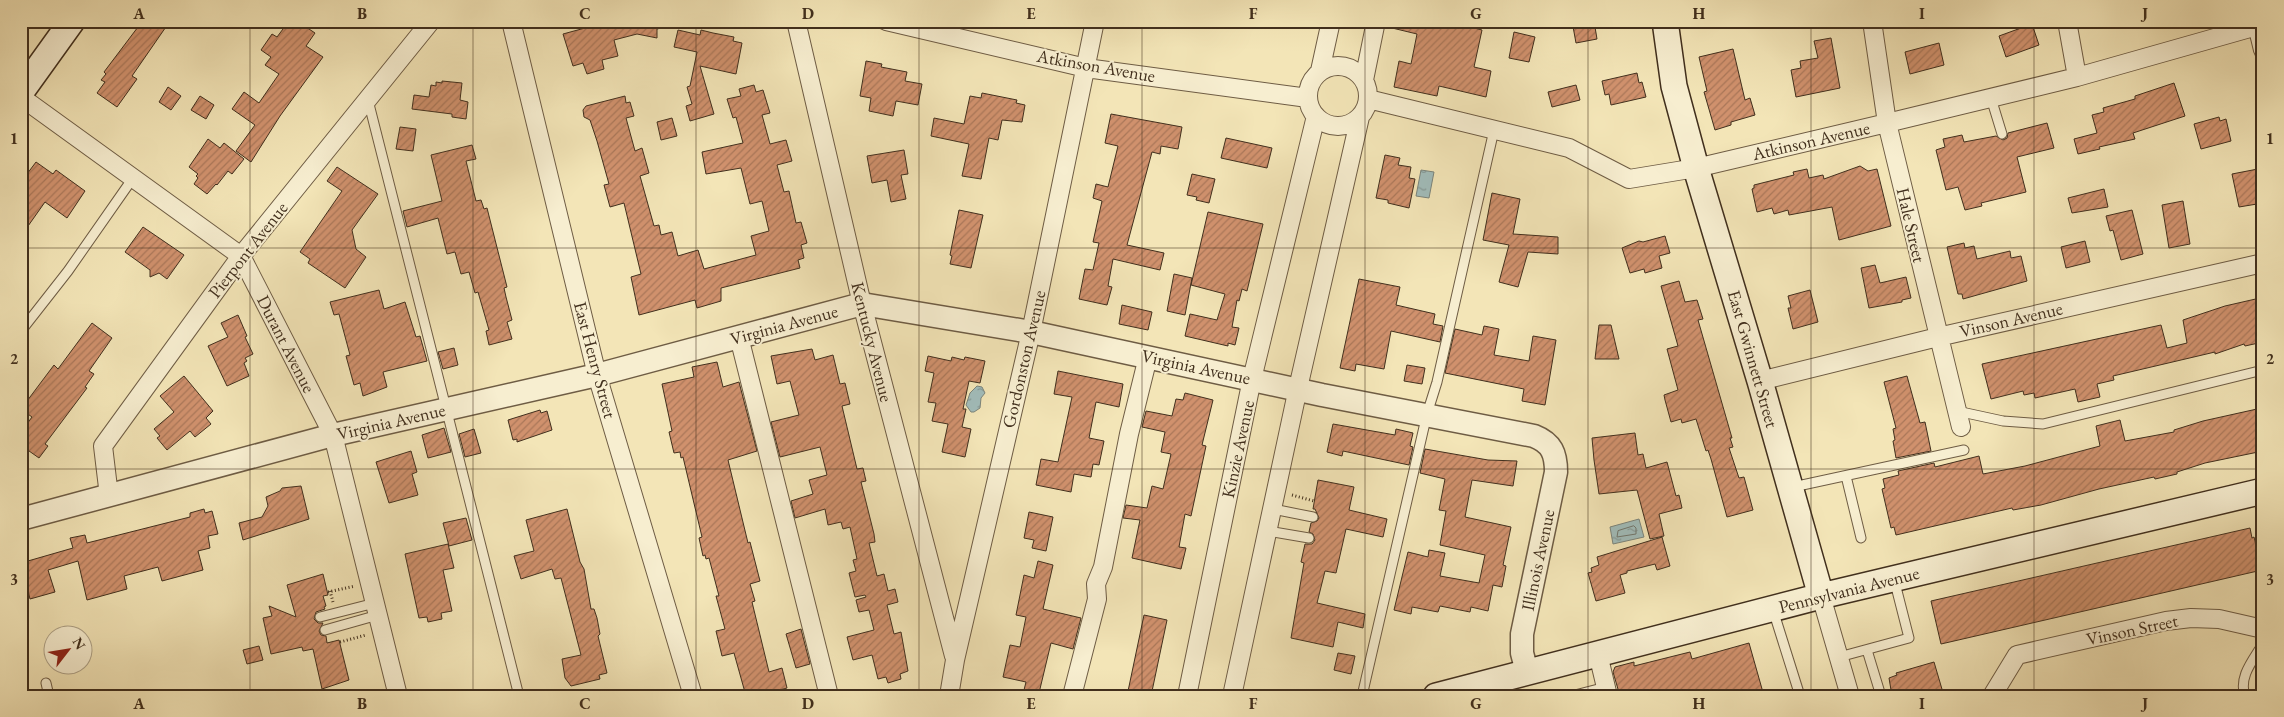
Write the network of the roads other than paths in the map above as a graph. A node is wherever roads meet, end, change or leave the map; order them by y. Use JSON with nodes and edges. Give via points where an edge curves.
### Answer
{"nodes":[{"id":1,"x":72,"y":21,"type":"edge"},
{"id":2,"x":430,"y":21,"type":"edge"},
{"id":3,"x":511,"y":21,"type":"edge"},
{"id":4,"x":796,"y":21,"type":"edge"},
{"id":5,"x":886,"y":21,"type":"edge"},
{"id":6,"x":1095,"y":21,"type":"edge"},
{"id":7,"x":1331,"y":21,"type":"edge"},
{"id":8,"x":1376,"y":21,"type":"edge"},
{"id":9,"x":1665,"y":21,"type":"edge"},
{"id":10,"x":1872,"y":21,"type":"edge"},
{"id":11,"x":2068,"y":21,"type":"edge"},
{"id":12,"x":2256,"y":24,"type":"edge"},
{"id":13,"x":2263,"y":50,"type":"edge"},
{"id":14,"x":1086,"y":68,"type":"junction"},
{"id":15,"x":1320,"y":71,"type":"junction"},
{"id":16,"x":2077,"y":77,"type":"junction"},
{"id":17,"x":1364,"y":80,"type":"junction"},
{"id":18,"x":21,"y":92,"type":"edge"},
{"id":19,"x":21,"y":97,"type":"edge"},
{"id":20,"x":1308,"y":98,"type":"junction"},
{"id":21,"x":1991,"y":98,"type":"junction"},
{"id":22,"x":368,"y":99,"type":"junction"},
{"id":23,"x":1368,"y":99,"type":"junction"},
{"id":24,"x":1316,"y":116,"type":"junction"},
{"id":25,"x":1360,"y":117,"type":"junction"},
{"id":26,"x":1887,"y":123,"type":"junction"},
{"id":27,"x":1494,"y":130,"type":"junction"},
{"id":28,"x":2002,"y":134,"type":"dead end"},
{"id":29,"x":1696,"y":168,"type":"junction"},
{"id":30,"x":133,"y":178,"type":"junction"},
{"id":31,"x":241,"y":256,"type":"junction"},
{"id":32,"x":2263,"y":263,"type":"edge"},
{"id":33,"x":862,"y":304,"type":"junction"},
{"id":34,"x":21,"y":331,"type":"edge"},
{"id":35,"x":1030,"y":332,"type":"junction"},
{"id":36,"x":738,"y":337,"type":"junction"},
{"id":37,"x":1938,"y":337,"type":"junction"},
{"id":38,"x":1148,"y":357,"type":"junction"},
{"id":39,"x":2263,"y":370,"type":"edge"},
{"id":40,"x":597,"y":375,"type":"junction"},
{"id":41,"x":1252,"y":379,"type":"junction"},
{"id":42,"x":1760,"y":381,"type":"junction"},
{"id":43,"x":1298,"y":388,"type":"junction"},
{"id":44,"x":445,"y":409,"type":"junction"},
{"id":45,"x":1427,"y":414,"type":"junction"},
{"id":46,"x":1959,"y":419,"type":"joint"},
{"id":47,"x":333,"y":435,"type":"junction"},
{"id":48,"x":1552,"y":448,"type":"joint"},
{"id":49,"x":1964,"y":450,"type":"dead end"},
{"id":50,"x":1846,"y":476,"type":"junction"},
{"id":51,"x":1790,"y":488,"type":"junction"},
{"id":52,"x":2263,"y":491,"type":"edge"},
{"id":53,"x":109,"y":496,"type":"junction"},
{"id":54,"x":1273,"y":509,"type":"junction"},
{"id":55,"x":1313,"y":517,"type":"dead end"},
{"id":56,"x":21,"y":519,"type":"edge"},
{"id":57,"x":1268,"y":531,"type":"junction"},
{"id":58,"x":1309,"y":538,"type":"dead end"},
{"id":59,"x":1861,"y":538,"type":"dead end"},
{"id":60,"x":1894,"y":579,"type":"junction"},
{"id":61,"x":1821,"y":596,"type":"junction"},
{"id":62,"x":1772,"y":609,"type":"junction"},
{"id":63,"x":378,"y":616,"type":"junction"},
{"id":64,"x":320,"y":617,"type":"dead end"},
{"id":65,"x":2263,"y":629,"type":"edge"},
{"id":66,"x":325,"y":630,"type":"dead end"},
{"id":67,"x":2263,"y":649,"type":"edge"},
{"id":68,"x":1867,"y":650,"type":"junction"},
{"id":69,"x":1598,"y":654,"type":"junction"},
{"id":70,"x":1839,"y":657,"type":"junction"},
{"id":71,"x":955,"y":660,"type":"junction"},
{"id":72,"x":1527,"y":672,"type":"junction"},
{"id":73,"x":46,"y":683,"type":"dead end"},
{"id":74,"x":1480,"y":690,"type":"edge"},
{"id":75,"x":1607,"y":691,"type":"edge"},
{"id":76,"x":1442,"y":695,"type":"edge"},
{"id":77,"x":49,"y":696,"type":"edge"},
{"id":78,"x":398,"y":696,"type":"edge"},
{"id":79,"x":519,"y":696,"type":"edge"},
{"id":80,"x":693,"y":696,"type":"edge"},
{"id":81,"x":829,"y":696,"type":"edge"},
{"id":82,"x":949,"y":696,"type":"edge"},
{"id":83,"x":1072,"y":696,"type":"edge"},
{"id":84,"x":1187,"y":696,"type":"edge"},
{"id":85,"x":1232,"y":696,"type":"edge"},
{"id":86,"x":1362,"y":696,"type":"edge"},
{"id":87,"x":1571,"y":696,"type":"edge"},
{"id":88,"x":1800,"y":696,"type":"edge"},
{"id":89,"x":1850,"y":696,"type":"edge"},
{"id":90,"x":1880,"y":696,"type":"edge"},
{"id":91,"x":1992,"y":696,"type":"edge"},
{"id":92,"x":2245,"y":696,"type":"edge"}],
"edges":[{"from":1,"to":18,"type":"main road"},
{"from":2,"to":22,"type":"street","name":"Pierpont Avenue"},
{"from":3,"to":40,"type":"street","name":"East Henry Street"},
{"from":4,"to":33,"type":"street","name":"Kentucky Avenue"},
{"from":5,"to":14,"type":"street","name":"Atkinson Avenue"},
{"from":6,"to":14,"type":"street","name":"Gordonston Avenue"},
{"from":7,"to":15,"type":"street"},
{"from":8,"to":17,"type":"street"},
{"from":9,"to":29,"type":"main road","name":"East Gwinnett Street","via":[[1674,86]]},
{"from":10,"to":26,"type":"street","name":"Hale Street"},
{"from":11,"to":16,"type":"street"},
{"from":12,"to":13,"type":"street"},
{"from":12,"to":16,"type":"street","name":"Atkinson Avenue"},
{"from":14,"to":20,"type":"street","name":"Atkinson Avenue"},
{"from":14,"to":35,"type":"street","name":"Gordonston Avenue"},
{"from":15,"to":17,"type":"street","via":[[1344,66]]},
{"from":15,"to":20,"type":"street","via":[[1313,79]]},
{"from":16,"to":21,"type":"street","name":"Atkinson Avenue"},
{"from":17,"to":23,"type":"street"},
{"from":19,"to":30,"type":"street","name":"Durant Avenue"},
{"from":20,"to":24,"type":"street"},
{"from":21,"to":26,"type":"street","name":"Atkinson Avenue"},
{"from":21,"to":28,"type":"lane"},
{"from":22,"to":31,"type":"street","name":"Pierpont Avenue"},
{"from":22,"to":44,"type":"lane"},
{"from":23,"to":25,"type":"street"},
{"from":23,"to":27,"type":"street","name":"Atkinson Avenue"},
{"from":24,"to":25,"type":"street","via":[[1333,126],[1352,123]]},
{"from":24,"to":41,"type":"street","name":"Kinzie Avenue"},
{"from":25,"to":43,"type":"street"},
{"from":26,"to":29,"type":"street","name":"Atkinson Avenue"},
{"from":26,"to":37,"type":"street","name":"Hale Street"},
{"from":27,"to":29,"type":"street","name":"Atkinson Avenue","via":[[1569,148],[1629,179]]},
{"from":27,"to":45,"type":"lane"},
{"from":29,"to":42,"type":"main road","name":"East Gwinnett Street"},
{"from":30,"to":31,"type":"street","name":"Durant Avenue"},
{"from":30,"to":34,"type":"lane"},
{"from":31,"to":47,"type":"street","name":"Durant Avenue"},
{"from":31,"to":53,"type":"street","name":"Pierpont Avenue","via":[[103,446]]},
{"from":32,"to":37,"type":"street","name":"Vinson Avenue"},
{"from":33,"to":35,"type":"street","name":"Virginia Avenue"},
{"from":33,"to":36,"type":"street","name":"Virginia Avenue"},
{"from":33,"to":71,"type":"street","name":"Kentucky Avenue"},
{"from":35,"to":38,"type":"street","name":"Virginia Avenue"},
{"from":35,"to":71,"type":"street","name":"Gordonston Avenue"},
{"from":36,"to":40,"type":"street","name":"Virginia Avenue"},
{"from":36,"to":81,"type":"street"},
{"from":37,"to":42,"type":"street","name":"Vinson Avenue"},
{"from":37,"to":46,"type":"street","name":"Hale Street"},
{"from":38,"to":41,"type":"street","name":"Virginia Avenue"},
{"from":38,"to":83,"type":"street","via":[[1129,434],[1103,568],[1096,584],[1097,599]]},
{"from":39,"to":46,"type":"lane","via":[[2043,424]]},
{"from":40,"to":44,"type":"street","name":"Virginia Avenue"},
{"from":40,"to":80,"type":"street","name":"East Henry Street"},
{"from":41,"to":43,"type":"street","name":"Virginia Avenue"},
{"from":41,"to":84,"type":"street","name":"Kinzie Avenue"},
{"from":42,"to":51,"type":"main road","name":"East Gwinnett Street"},
{"from":43,"to":45,"type":"street","name":"Virginia Avenue"},
{"from":43,"to":54,"type":"street"},
{"from":44,"to":47,"type":"street","name":"Virginia Avenue"},
{"from":44,"to":79,"type":"lane"},
{"from":45,"to":48,"type":"street","name":"Virginia Avenue","via":[[1534,436],[1545,440]]},
{"from":45,"to":86,"type":"lane"},
{"from":47,"to":53,"type":"street","name":"Virginia Avenue"},
{"from":47,"to":63,"type":"street","name":"Durant Avenue"},
{"from":48,"to":72,"type":"street","name":"Illinois Avenue","via":[[1556,472],[1522,634]]},
{"from":49,"to":50,"type":"lane"},
{"from":50,"to":51,"type":"lane"},
{"from":50,"to":59,"type":"lane"},
{"from":51,"to":61,"type":"main road","name":"East Gwinnett Street"},
{"from":52,"to":60,"type":"main road","name":"Pennsylvania Avenue"},
{"from":53,"to":56,"type":"street","name":"Virginia Avenue"},
{"from":54,"to":55,"type":"lane"},
{"from":54,"to":57,"type":"street"},
{"from":57,"to":58,"type":"lane"},
{"from":57,"to":85,"type":"street"},
{"from":60,"to":61,"type":"main road","name":"Pennsylvania Avenue"},
{"from":60,"to":68,"type":"lane","via":[[1908,638]]},
{"from":61,"to":62,"type":"main road","name":"Pennsylvania Avenue"},
{"from":61,"to":70,"type":"street","name":"East Gwinnett Street"},
{"from":62,"to":69,"type":"main road","name":"Pennsylvania Avenue"},
{"from":62,"to":88,"type":"lane"},
{"from":63,"to":64,"type":"lane"},
{"from":63,"to":66,"type":"lane"},
{"from":63,"to":78,"type":"street","name":"Durant Avenue"},
{"from":65,"to":91,"type":"street","name":"Vinson Street","via":[[2219,619],[2191,618],[2017,655]]},
{"from":67,"to":92,"type":"lane","via":[[2247,669],[2242,688]]},
{"from":68,"to":70,"type":"lane"},
{"from":68,"to":90,"type":"lane"},
{"from":69,"to":72,"type":"main road","name":"Pennsylvania Avenue"},
{"from":69,"to":75,"type":"street"},
{"from":70,"to":89,"type":"street","name":"East Gwinnett Street"},
{"from":71,"to":82,"type":"street","name":"Gordonston Avenue"},
{"from":72,"to":74,"type":"main road","name":"Pennsylvania Avenue"},
{"from":73,"to":77,"type":"lane"},
{"from":74,"to":76,"type":"main road","name":"Pennsylvania Avenue"},
{"from":75,"to":87,"type":"lane"}]}
